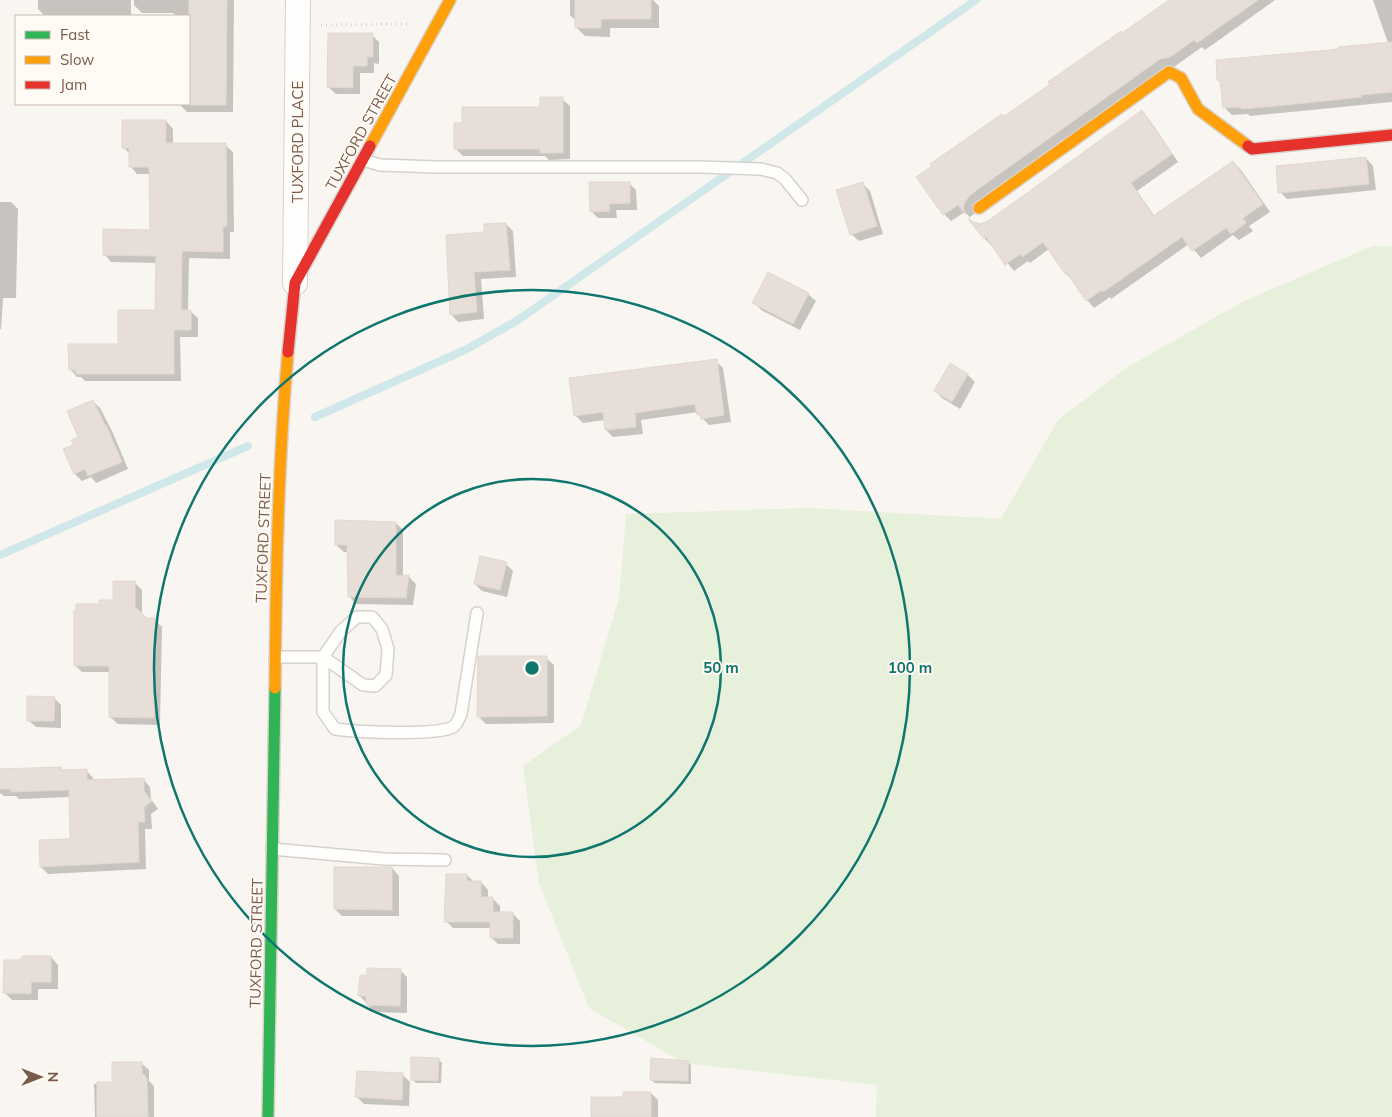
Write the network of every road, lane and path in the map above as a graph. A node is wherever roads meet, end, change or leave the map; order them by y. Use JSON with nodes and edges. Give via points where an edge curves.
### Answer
{"nodes":[{"id":1,"x":298,"y":0,"type":"edge"},
{"id":2,"x":450,"y":0,"type":"edge"},
{"id":3,"x":438,"y":23,"type":"junction"},
{"id":4,"x":298,"y":25,"type":"junction"},
{"id":5,"x":1392,"y":134,"type":"edge"},
{"id":6,"x":363,"y":160,"type":"junction"},
{"id":7,"x":802,"y":200,"type":"dead end"},
{"id":8,"x":978,"y":208,"type":"dead end"},
{"id":9,"x":295,"y":284,"type":"junction"},
{"id":10,"x":476,"y":613,"type":"dead end"},
{"id":11,"x":275,"y":657,"type":"junction"},
{"id":12,"x":323,"y":657,"type":"junction"},
{"id":13,"x":272,"y":850,"type":"junction"},
{"id":14,"x":445,"y":860,"type":"dead end"},
{"id":15,"x":268,"y":1117,"type":"edge"}],
"edges":[{"from":1,"to":4,"type":"street","name":"TUXFORD PLACE"},
{"from":2,"to":3,"type":"street","name":"TUXFORD STREET"},
{"from":3,"to":4,"type":"path"},
{"from":3,"to":6,"type":"street","name":"TUXFORD STREET"},
{"from":4,"to":9,"type":"street","name":"TUXFORD PLACE"},
{"from":5,"to":8,"type":"street","via":[[1252,149],[1198,109],[1181,78],[1169,72]]},
{"from":6,"to":7,"type":"lane","via":[[380,165],[436,167],[761,169],[785,179]]},
{"from":6,"to":9,"type":"street","name":"TUXFORD STREET"},
{"from":9,"to":11,"type":"street","name":"TUXFORD STREET","via":[[283,408]]},
{"from":10,"to":12,"type":"lane","via":[[461,714],[455,726],[440,732],[335,729],[324,712]]},
{"from":11,"to":12,"type":"lane"},
{"from":11,"to":13,"type":"street","name":"TUXFORD STREET"},
{"from":12,"to":12,"type":"lane","via":[[341,631],[357,618],[372,618],[382,629],[388,649],[386,675],[375,686],[363,685]]},
{"from":13,"to":14,"type":"lane"},
{"from":13,"to":15,"type":"street","name":"TUXFORD STREET"}]}
